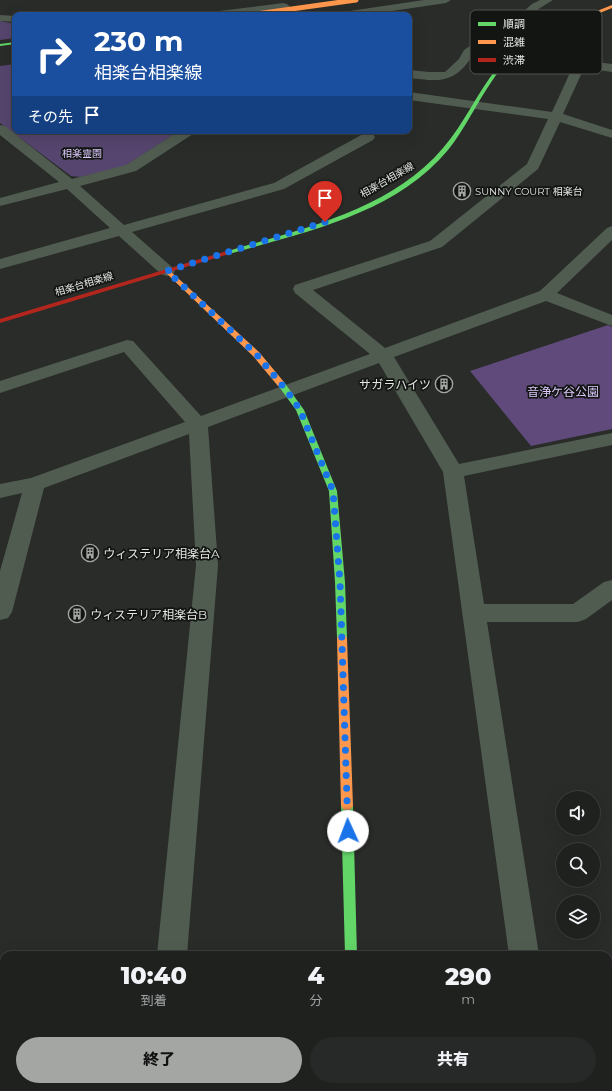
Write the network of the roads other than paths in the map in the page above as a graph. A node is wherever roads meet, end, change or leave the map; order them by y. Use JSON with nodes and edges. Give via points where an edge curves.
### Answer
{"nodes":[{"id":1,"x":322,"y":0,"type":"edge"},
{"id":2,"x":356,"y":0,"type":"edge"},
{"id":3,"x":446,"y":0,"type":"edge"},
{"id":4,"x":548,"y":0,"type":"edge"},
{"id":5,"x":283,"y":6,"type":"junction"},
{"id":6,"x":612,"y":6,"type":"edge"},
{"id":7,"x":531,"y":10,"type":"edge"},
{"id":8,"x":602,"y":10,"type":"edge"},
{"id":9,"x":235,"y":12,"type":"edge"},
{"id":10,"x":270,"y":12,"type":"edge"},
{"id":11,"x":290,"y":12,"type":"edge"},
{"id":12,"x":364,"y":12,"type":"edge"},
{"id":13,"x":0,"y":18,"type":"edge"},
{"id":14,"x":12,"y":19,"type":"edge"},
{"id":15,"x":12,"y":43,"type":"edge"},
{"id":16,"x":0,"y":45,"type":"edge"},
{"id":17,"x":470,"y":51,"type":"edge"},
{"id":18,"x":602,"y":67,"type":"edge"},
{"id":19,"x":470,"y":68,"type":"edge"},
{"id":20,"x":612,"y":68,"type":"edge"},
{"id":21,"x":412,"y":74,"type":"edge"},
{"id":22,"x":495,"y":74,"type":"edge"},
{"id":23,"x":575,"y":74,"type":"edge"},
{"id":24,"x":448,"y":75,"type":"junction"},
{"id":25,"x":412,"y":96,"type":"edge"},
{"id":26,"x":476,"y":105,"type":"junction"},
{"id":27,"x":555,"y":116,"type":"junction"},
{"id":28,"x":0,"y":130,"type":"edge"},
{"id":29,"x":183,"y":134,"type":"edge"},
{"id":30,"x":370,"y":134,"type":"edge"},
{"id":31,"x":612,"y":134,"type":"edge"},
{"id":32,"x":14,"y":140,"type":"junction"},
{"id":33,"x":0,"y":143,"type":"edge"},
{"id":34,"x":70,"y":184,"type":"junction"},
{"id":35,"x":0,"y":202,"type":"edge"},
{"id":36,"x":120,"y":230,"type":"junction"},
{"id":37,"x":612,"y":231,"type":"edge"},
{"id":38,"x":0,"y":264,"type":"edge"},
{"id":39,"x":167,"y":271,"type":"junction"},
{"id":40,"x":546,"y":295,"type":"junction"},
{"id":41,"x":0,"y":321,"type":"edge"},
{"id":42,"x":612,"y":321,"type":"edge"},
{"id":43,"x":384,"y":356,"type":"junction"},
{"id":44,"x":0,"y":387,"type":"edge"},
{"id":45,"x":287,"y":391,"type":"junction"},
{"id":46,"x":198,"y":424,"type":"junction"},
{"id":47,"x":612,"y":439,"type":"edge"},
{"id":48,"x":452,"y":472,"type":"junction"},
{"id":49,"x":35,"y":484,"type":"junction"},
{"id":50,"x":0,"y":491,"type":"edge"},
{"id":51,"x":612,"y":588,"type":"edge"},
{"id":52,"x":0,"y":612,"type":"edge"},
{"id":53,"x":475,"y":613,"type":"junction"},
{"id":54,"x":172,"y":951,"type":"edge"},
{"id":55,"x":351,"y":951,"type":"edge"},
{"id":56,"x":523,"y":951,"type":"edge"}],
"edges":[{"from":1,"to":5,"type":"street"},
{"from":2,"to":10,"type":"main road","bridge":true},
{"from":3,"to":12,"type":"street"},
{"from":4,"to":7,"type":"street"},
{"from":5,"to":9,"type":"street"},
{"from":5,"to":11,"type":"street"},
{"from":6,"to":8,"type":"main road","name":"相楽台相楽線"},
{"from":13,"to":14,"type":"street"},
{"from":15,"to":16,"type":"main road"},
{"from":17,"to":24,"type":"street"},
{"from":18,"to":20,"type":"street"},
{"from":19,"to":24,"type":"street","via":[[458,75]]},
{"from":21,"to":24,"type":"street"},
{"from":22,"to":26,"type":"main road","name":"相楽台相楽線"},
{"from":23,"to":27,"type":"street"},
{"from":25,"to":26,"type":"street"},
{"from":26,"to":27,"type":"street"},
{"from":26,"to":39,"type":"main road","name":"相楽台相楽線","via":[[446,150],[432,165],[386,196],[325,222]]},
{"from":27,"to":31,"type":"street"},
{"from":27,"to":43,"type":"street","via":[[533,166],[436,244],[301,289]]},
{"from":28,"to":32,"type":"street"},
{"from":29,"to":34,"type":"street","via":[[131,168]]},
{"from":30,"to":36,"type":"street","via":[[279,186]]},
{"from":32,"to":33,"type":"street"},
{"from":32,"to":34,"type":"street"},
{"from":34,"to":35,"type":"street"},
{"from":34,"to":36,"type":"street"},
{"from":36,"to":38,"type":"street"},
{"from":36,"to":39,"type":"street"},
{"from":37,"to":40,"type":"street"},
{"from":39,"to":41,"type":"main road","name":"相楽台相楽線"},
{"from":39,"to":45,"type":"main road","via":[[256,354]]},
{"from":40,"to":42,"type":"street"},
{"from":40,"to":43,"type":"street"},
{"from":43,"to":45,"type":"street"},
{"from":43,"to":48,"type":"street"},
{"from":44,"to":46,"type":"street","via":[[127,345]]},
{"from":45,"to":46,"type":"street"},
{"from":45,"to":55,"type":"main road","via":[[300,410],[333,491],[340,582]]},
{"from":46,"to":49,"type":"street"},
{"from":46,"to":54,"type":"street","via":[[207,565]]},
{"from":47,"to":48,"type":"street"},
{"from":48,"to":53,"type":"street"},
{"from":49,"to":50,"type":"street"},
{"from":49,"to":52,"type":"street"},
{"from":51,"to":53,"type":"street","via":[[578,613]]},
{"from":53,"to":56,"type":"street"}]}
